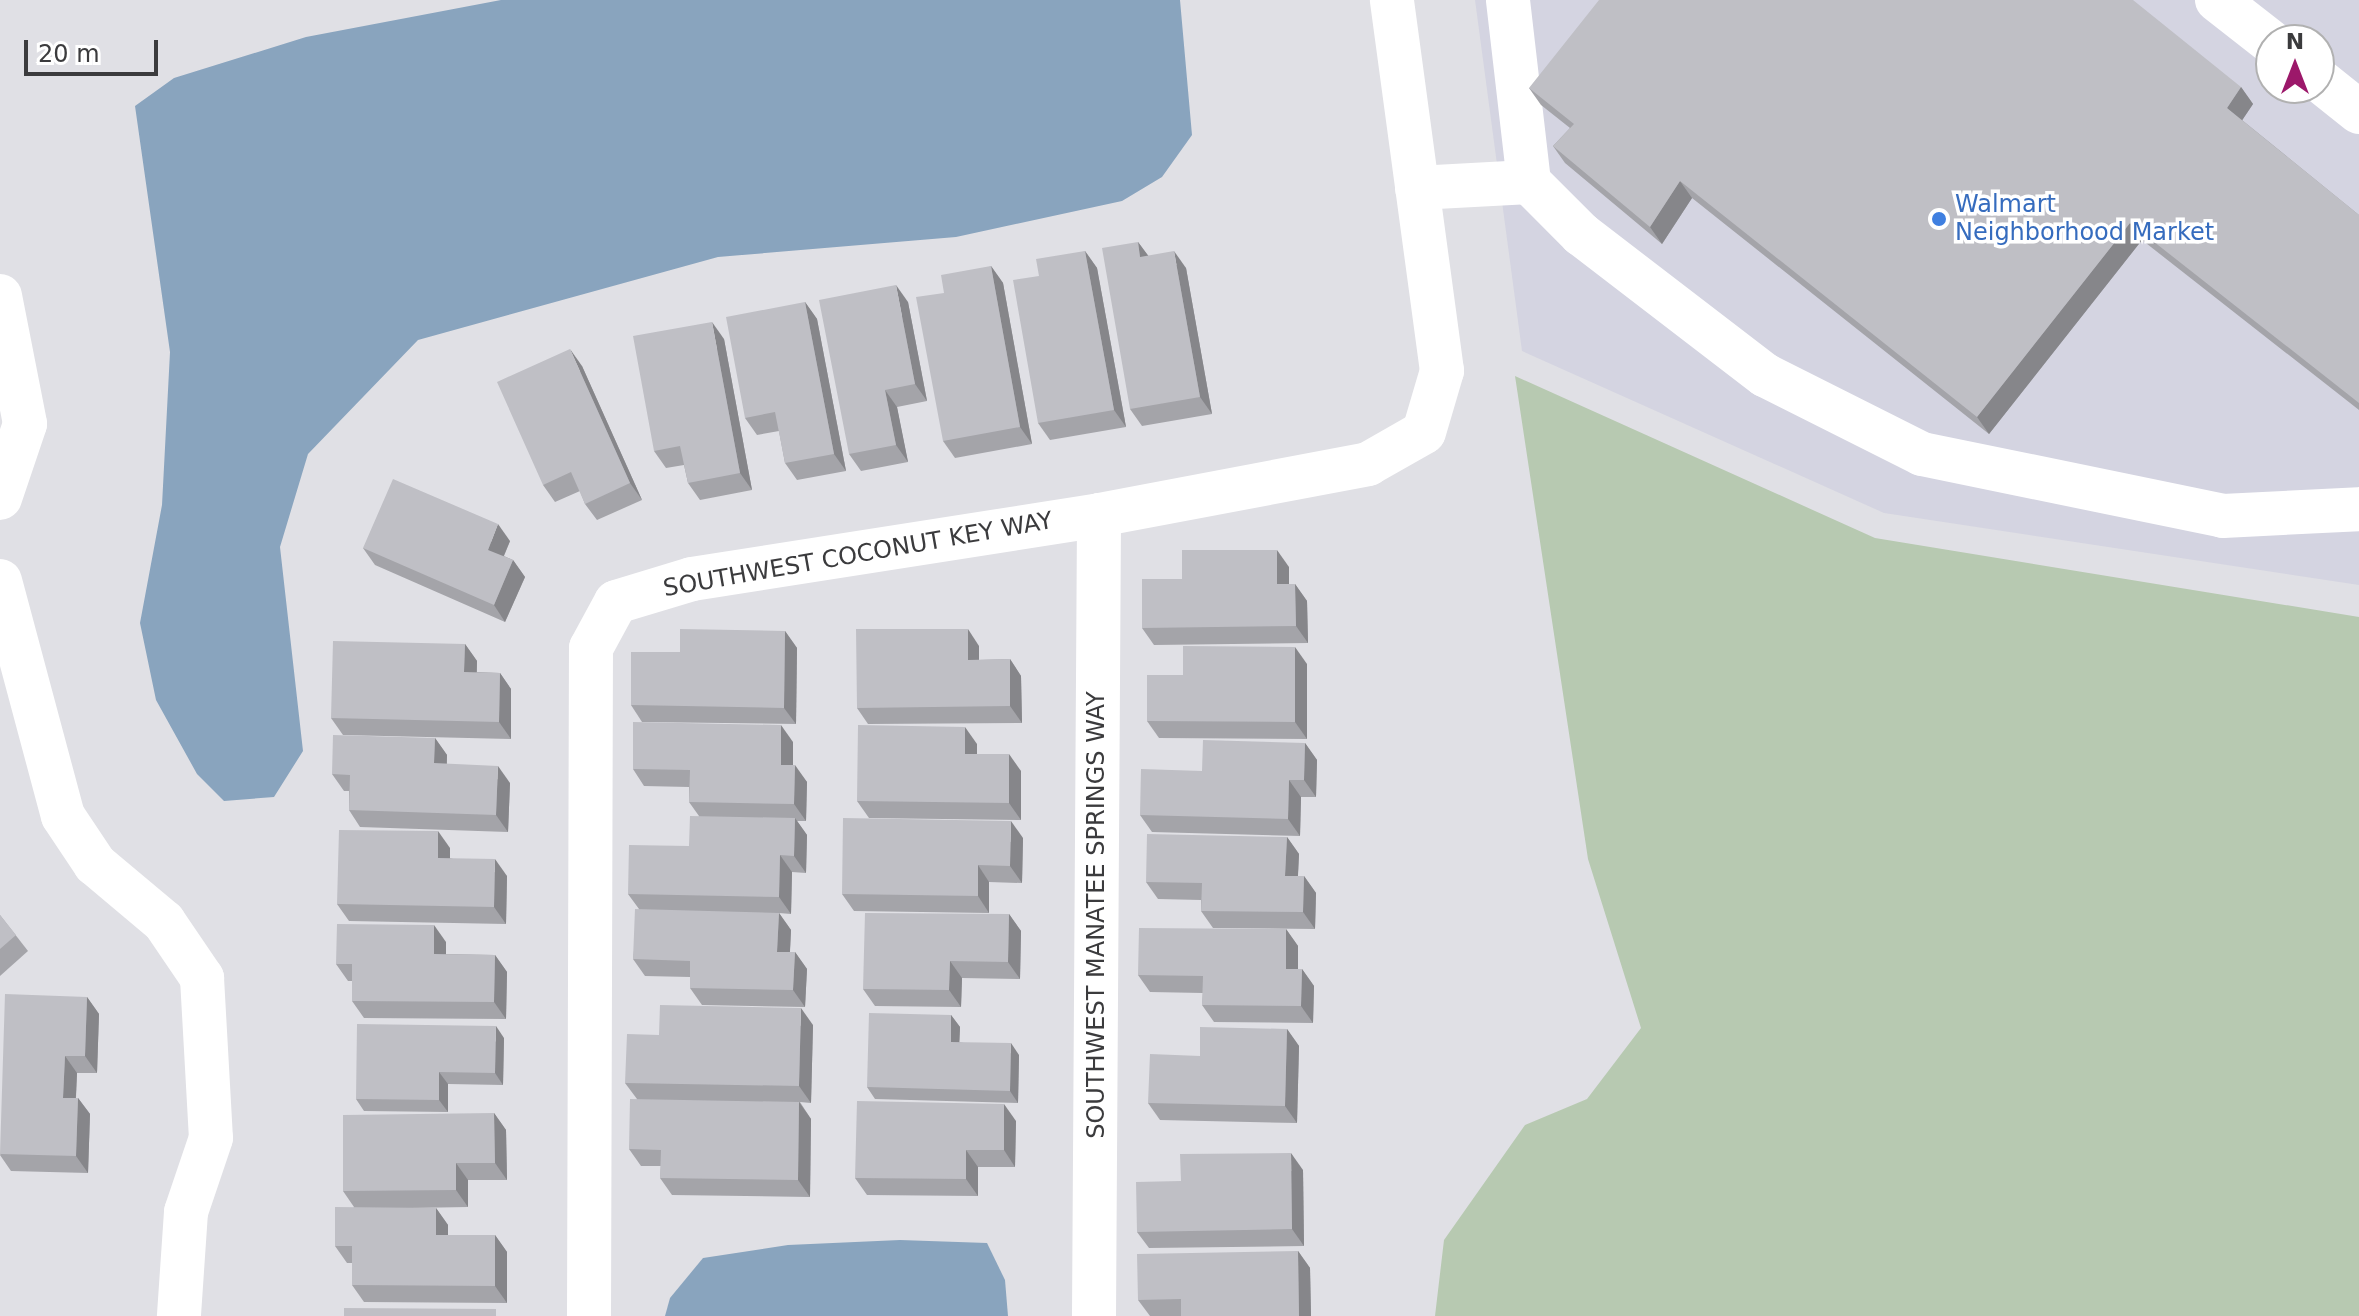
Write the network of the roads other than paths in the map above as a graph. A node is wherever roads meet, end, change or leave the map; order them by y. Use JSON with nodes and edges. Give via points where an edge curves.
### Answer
{"nodes":[{"id":1,"x":1392,"y":0,"type":"edge"},
{"id":2,"x":1508,"y":0,"type":"edge"},
{"id":3,"x":2217,"y":0,"type":"edge"},
{"id":4,"x":2255,"y":30,"type":"edge"},
{"id":5,"x":2335,"y":93,"type":"edge"},
{"id":6,"x":2359,"y":112,"type":"edge"},
{"id":7,"x":1529,"y":182,"type":"junction"},
{"id":8,"x":1417,"y":188,"type":"junction"},
{"id":9,"x":0,"y":296,"type":"edge"},
{"id":10,"x":0,"y":498,"type":"edge"},
{"id":11,"x":2359,"y":509,"type":"edge"},
{"id":12,"x":1099,"y":515,"type":"junction"},
{"id":13,"x":0,"y":581,"type":"edge"},
{"id":14,"x":179,"y":1316,"type":"edge"},
{"id":15,"x":589,"y":1316,"type":"edge"},
{"id":16,"x":1094,"y":1316,"type":"edge"}],
"edges":[{"from":1,"to":8,"type":"street"},
{"from":2,"to":7,"type":"street"},
{"from":3,"to":4,"type":"street"},
{"from":5,"to":6,"type":"street"},
{"from":7,"to":8,"type":"street"},
{"from":7,"to":11,"type":"street","via":[[1581,234],[1765,375],[1922,454],[2223,516]]},
{"from":8,"to":12,"type":"street","name":"SOUTHWEST COCONUT KEY WAY","via":[[1442,371],[1424,432],[1368,464]]},
{"from":9,"to":10,"type":"street","via":[[25,424]]},
{"from":12,"to":15,"type":"street","name":"SOUTHWEST COCONUT KEY WAY","via":[[692,579],[616,602],[591,648]]},
{"from":12,"to":16,"type":"street","name":"SOUTHWEST MANATEE SPRINGS WAY"},
{"from":13,"to":14,"type":"street","via":[[63,816],[95,864],[164,922],[202,978],[211,1138],[186,1212]]}]}
